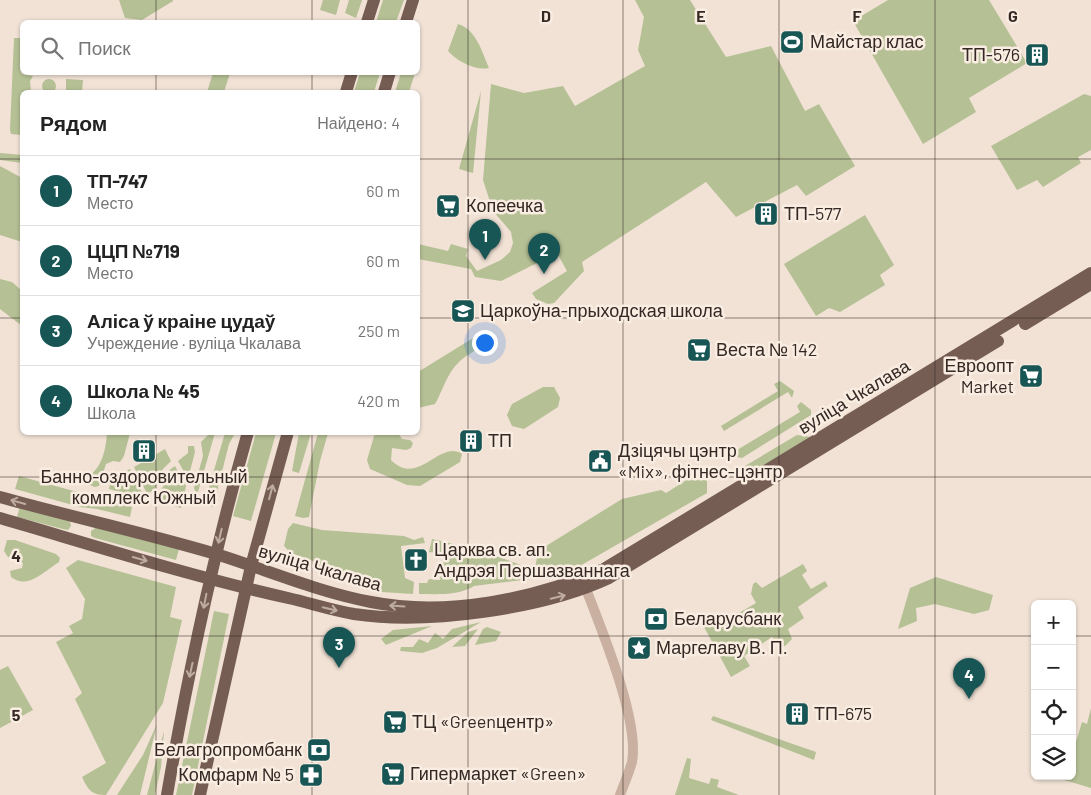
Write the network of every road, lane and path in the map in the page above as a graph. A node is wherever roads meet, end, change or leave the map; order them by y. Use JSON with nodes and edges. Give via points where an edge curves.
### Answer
{"nodes":[{"id":1,"x":374,"y":0,"type":"edge"},
{"id":2,"x":413,"y":0,"type":"edge"},
{"id":3,"x":368,"y":20,"type":"edge"},
{"id":4,"x":407,"y":20,"type":"edge"},
{"id":5,"x":351,"y":75,"type":"edge"},
{"id":6,"x":389,"y":75,"type":"edge"},
{"id":7,"x":347,"y":90,"type":"edge"},
{"id":8,"x":385,"y":90,"type":"edge"},
{"id":9,"x":1091,"y":273,"type":"edge"},
{"id":10,"x":1091,"y":284,"type":"edge"},
{"id":11,"x":1045,"y":307,"type":"junction"},
{"id":12,"x":247,"y":435,"type":"edge"},
{"id":13,"x":287,"y":435,"type":"edge"},
{"id":14,"x":0,"y":497,"type":"edge"},
{"id":15,"x":66,"y":515,"type":"junction"},
{"id":16,"x":0,"y":518,"type":"edge"},
{"id":17,"x":99,"y":524,"type":"junction"},
{"id":18,"x":60,"y":536,"type":"junction"},
{"id":19,"x":93,"y":545,"type":"junction"},
{"id":20,"x":215,"y":554,"type":"junction"},
{"id":21,"x":251,"y":566,"type":"junction"},
{"id":22,"x":210,"y":580,"type":"junction"},
{"id":23,"x":584,"y":584,"type":"junction"},
{"id":24,"x":246,"y":589,"type":"junction"},
{"id":25,"x":167,"y":795,"type":"edge"},
{"id":26,"x":200,"y":795,"type":"edge"},
{"id":27,"x":620,"y":795,"type":"edge"}],
"edges":[{"from":1,"to":3,"type":"main road"},
{"from":2,"to":4,"type":"main road"},
{"from":5,"to":7,"type":"main road"},
{"from":6,"to":8,"type":"main road"},
{"from":9,"to":11,"type":"main road","name":"вуліца Чкалава"},
{"from":10,"to":11,"type":"main road","name":"вуліца Чкалава"},
{"from":11,"to":23,"type":"main road","name":"вуліца Чкалава","via":[[705,514],[604,569]]},
{"from":12,"to":20,"type":"main road","one_way":true},
{"from":21,"to":13,"type":"main road","one_way":true},
{"from":15,"to":14,"type":"main road","name":"вуліца Чкалава","one_way":true},
{"from":15,"to":17,"type":"main road","name":"вуліца Чкалава"},
{"from":15,"to":18,"type":"main road","via":[[74,521],[75,528],[70,535]]},
{"from":16,"to":18,"type":"main road","name":"вуліца Чкалава"},
{"from":17,"to":19,"type":"main road","via":[[92,524],[86,531],[87,541]]},
{"from":17,"to":20,"type":"main road","name":"вуліца Чкалава"},
{"from":18,"to":19,"type":"main road","name":"вуліца Чкалава"},
{"from":19,"to":22,"type":"main road","name":"вуліца Чкалава","one_way":true},
{"from":20,"to":21,"type":"main road","name":"вуліца Чкалава"},
{"from":20,"to":22,"type":"main road"},
{"from":23,"to":21,"type":"main road","name":"вуліца Чкалава","one_way":true,"via":[[471,604],[401,606],[352,598]]},
{"from":21,"to":24,"type":"main road"},
{"from":22,"to":24,"type":"main road","name":"вуліца Чкалава"},
{"from":22,"to":25,"type":"main road","one_way":true},
{"from":24,"to":23,"type":"main road","name":"вуліца Чкалава","one_way":true,"via":[[355,614],[393,617],[509,608]]},
{"from":23,"to":27,"type":"street","via":[[629,716],[632,763]]},
{"from":24,"to":26,"type":"main road"}]}
